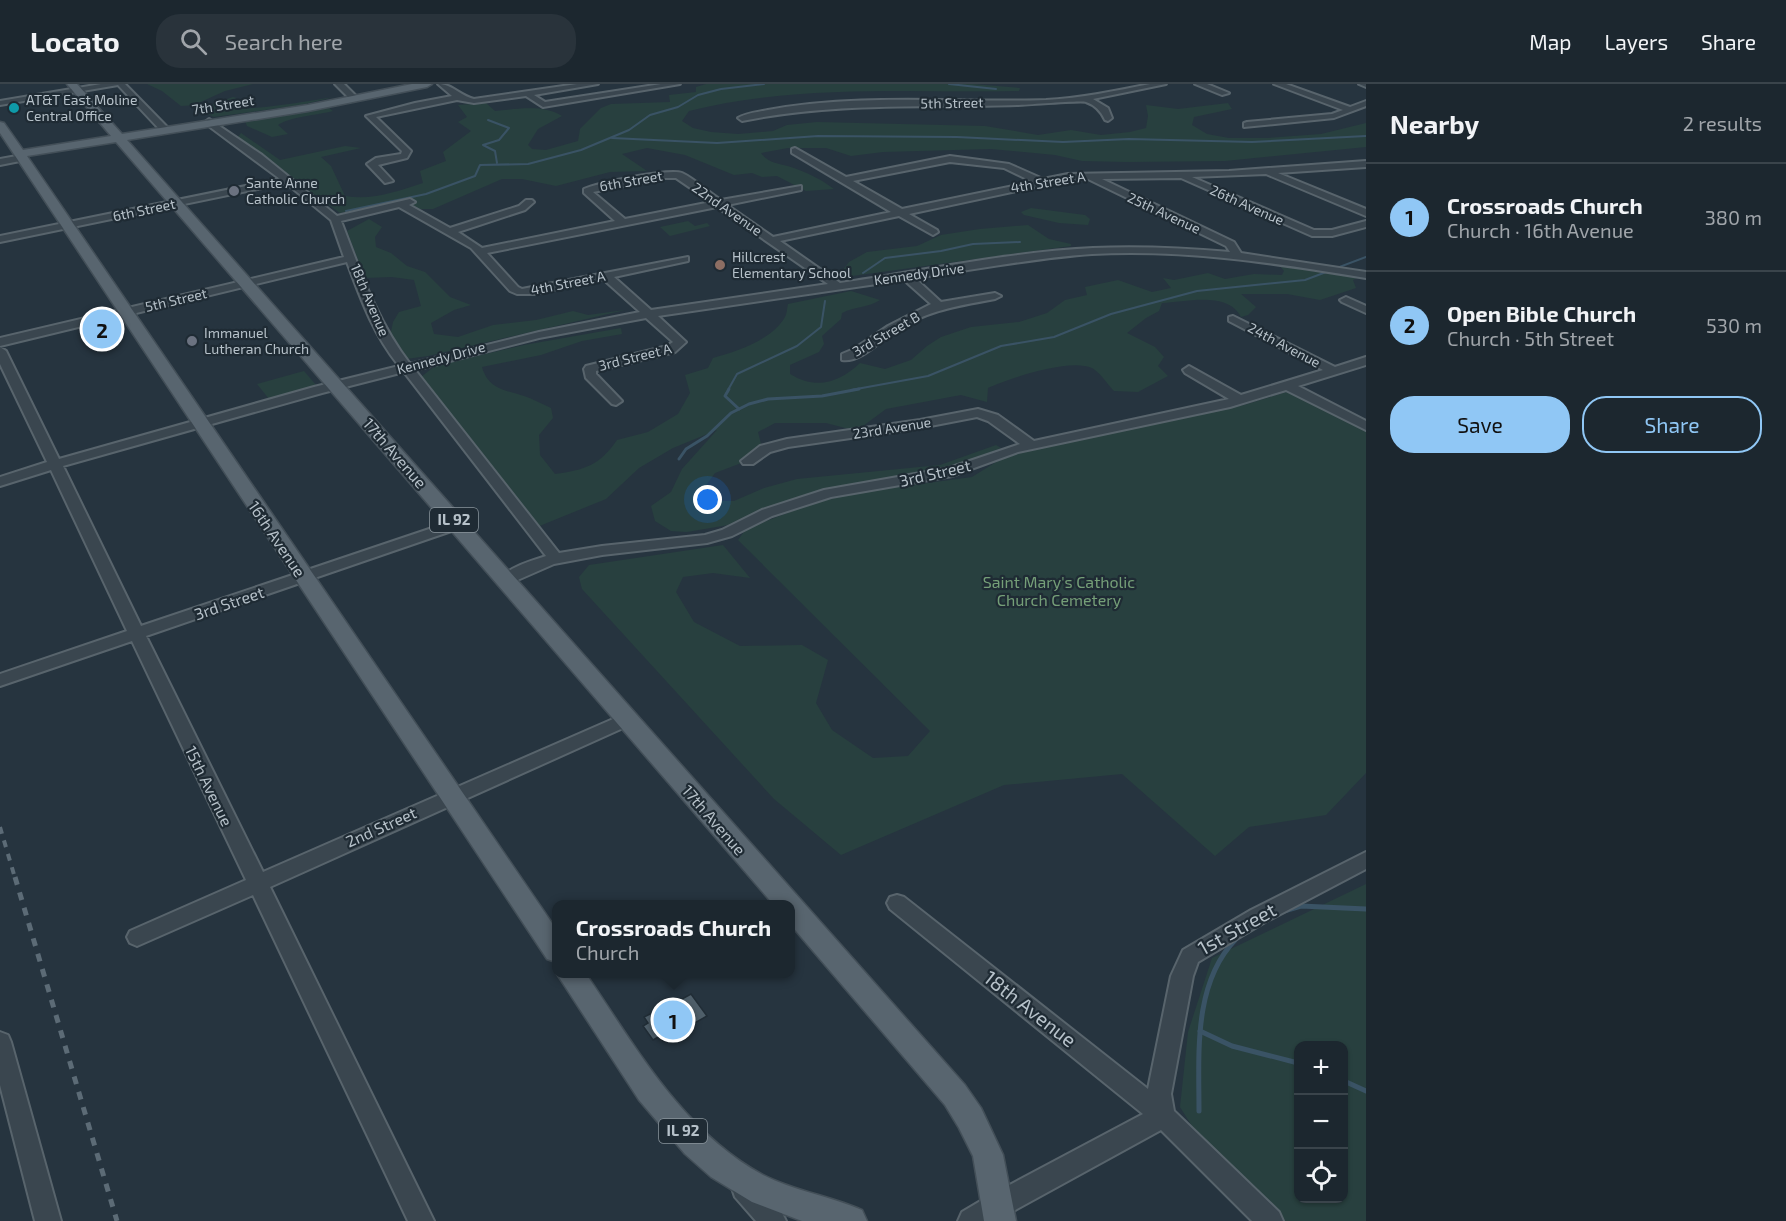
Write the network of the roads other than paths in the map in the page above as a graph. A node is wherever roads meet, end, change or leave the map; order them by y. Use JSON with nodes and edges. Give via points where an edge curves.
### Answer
{"nodes":[{"id":1,"x":115,"y":84,"type":"edge"},
{"id":2,"x":122,"y":84,"type":"edge"},
{"id":3,"x":339,"y":84,"type":"edge"},
{"id":4,"x":427,"y":84,"type":"edge"},
{"id":5,"x":442,"y":84,"type":"edge"},
{"id":6,"x":594,"y":84,"type":"edge"},
{"id":7,"x":676,"y":84,"type":"edge"},
{"id":8,"x":1159,"y":84,"type":"edge"},
{"id":9,"x":1199,"y":84,"type":"edge"},
{"id":10,"x":1278,"y":84,"type":"edge"},
{"id":11,"x":75,"y":87,"type":"edge"},
{"id":12,"x":1226,"y":93,"type":"dead end"},
{"id":13,"x":528,"y":94,"type":"junction"},
{"id":14,"x":459,"y":97,"type":"junction"},
{"id":15,"x":354,"y":98,"type":"junction"},
{"id":16,"x":1085,"y":98,"type":"junction"},
{"id":17,"x":1013,"y":102,"type":"junction"},
{"id":18,"x":0,"y":103,"type":"edge"},
{"id":19,"x":1366,"y":103,"type":"edge"},
{"id":20,"x":1352,"y":110,"type":"junction"},
{"id":21,"x":1021,"y":113,"type":"dead end"},
{"id":22,"x":742,"y":118,"type":"dead end"},
{"id":23,"x":1108,"y":118,"type":"dead end"},
{"id":24,"x":210,"y":122,"type":"junction"},
{"id":25,"x":0,"y":125,"type":"edge"},
{"id":26,"x":1247,"y":125,"type":"dead end"},
{"id":27,"x":165,"y":130,"type":"junction"},
{"id":28,"x":119,"y":138,"type":"junction"},
{"id":29,"x":795,"y":151,"type":"dead end"},
{"id":30,"x":21,"y":156,"type":"junction"},
{"id":31,"x":0,"y":160,"type":"edge"},
{"id":32,"x":1366,"y":164,"type":"edge"},
{"id":33,"x":1270,"y":173,"type":"junction"},
{"id":34,"x":676,"y":174,"type":"joint"},
{"id":35,"x":1179,"y":174,"type":"junction"},
{"id":36,"x":1088,"y":175,"type":"junction"},
{"id":37,"x":288,"y":180,"type":"junction"},
{"id":38,"x":845,"y":180,"type":"junction"},
{"id":39,"x":388,"y":181,"type":"dead end"},
{"id":40,"x":1041,"y":182,"type":"junction"},
{"id":41,"x":798,"y":188,"type":"dead end"},
{"id":42,"x":414,"y":201,"type":"dead end"},
{"id":43,"x":529,"y":202,"type":"dead end"},
{"id":44,"x":176,"y":203,"type":"junction"},
{"id":45,"x":402,"y":204,"type":"junction"},
{"id":46,"x":722,"y":205,"type":"junction"},
{"id":47,"x":899,"y":212,"type":"junction"},
{"id":48,"x":1366,"y":213,"type":"edge"},
{"id":49,"x":335,"y":219,"type":"junction"},
{"id":50,"x":622,"y":223,"type":"junction"},
{"id":51,"x":1366,"y":224,"type":"edge"},
{"id":52,"x":66,"y":225,"type":"junction"},
{"id":53,"x":451,"y":231,"type":"junction"},
{"id":54,"x":933,"y":232,"type":"dead end"},
{"id":55,"x":0,"y":239,"type":"edge"},
{"id":56,"x":772,"y":240,"type":"junction"},
{"id":57,"x":481,"y":251,"type":"junction"},
{"id":58,"x":1236,"y":255,"type":"junction"},
{"id":59,"x":352,"y":258,"type":"junction"},
{"id":60,"x":684,"y":259,"type":"dead end"},
{"id":61,"x":1366,"y":275,"type":"edge"},
{"id":62,"x":606,"y":276,"type":"junction"},
{"id":63,"x":906,"y":276,"type":"junction"},
{"id":64,"x":247,"y":283,"type":"junction"},
{"id":65,"x":837,"y":286,"type":"junction"},
{"id":66,"x":995,"y":296,"type":"dead end"},
{"id":67,"x":1346,"y":300,"type":"dead end"},
{"id":68,"x":938,"y":305,"type":"junction"},
{"id":69,"x":1366,"y":310,"type":"edge"},
{"id":70,"x":125,"y":312,"type":"junction"},
{"id":71,"x":649,"y":314,"type":"junction"},
{"id":72,"x":1233,"y":319,"type":"dead end"},
{"id":73,"x":0,"y":342,"type":"edge"},
{"id":74,"x":0,"y":351,"type":"edge"},
{"id":75,"x":846,"y":357,"type":"dead end"},
{"id":76,"x":1366,"y":361,"type":"edge"},
{"id":77,"x":406,"y":367,"type":"junction"},
{"id":78,"x":1189,"y":370,"type":"dead end"},
{"id":79,"x":1334,"y":371,"type":"junction"},
{"id":80,"x":1288,"y":386,"type":"junction"},
{"id":81,"x":336,"y":387,"type":"junction"},
{"id":82,"x":1240,"y":400,"type":"junction"},
{"id":83,"x":616,"y":401,"type":"dead end"},
{"id":84,"x":200,"y":425,"type":"junction"},
{"id":85,"x":1366,"y":426,"type":"edge"},
{"id":86,"x":1031,"y":444,"type":"junction"},
{"id":87,"x":748,"y":461,"type":"dead end"},
{"id":88,"x":54,"y":466,"type":"junction"},
{"id":89,"x":0,"y":482,"type":"edge"},
{"id":90,"x":458,"y":524,"type":"junction"},
{"id":91,"x":555,"y":558,"type":"junction"},
{"id":92,"x":303,"y":578,"type":"junction"},
{"id":93,"x":506,"y":580,"type":"junction"},
{"id":94,"x":136,"y":635,"type":"junction"},
{"id":95,"x":0,"y":680,"type":"edge"},
{"id":96,"x":626,"y":720,"type":"junction"},
{"id":97,"x":452,"y":796,"type":"junction"},
{"id":98,"x":1366,"y":860,"type":"edge"},
{"id":99,"x":256,"y":882,"type":"junction"},
{"id":100,"x":785,"y":900,"type":"edge"},
{"id":101,"x":897,"y":903,"type":"dead end"},
{"id":102,"x":795,"y":912,"type":"edge"},
{"id":103,"x":137,"y":937,"type":"dead end"},
{"id":104,"x":552,"y":945,"type":"edge"},
{"id":105,"x":574,"y":978,"type":"edge"},
{"id":106,"x":1,"y":1047,"type":"edge"},
{"id":107,"x":1163,"y":1116,"type":"junction"},
{"id":108,"x":723,"y":1167,"type":"junction"},
{"id":109,"x":990,"y":1216,"type":"edge"},
{"id":110,"x":48,"y":1221,"type":"edge"},
{"id":111,"x":421,"y":1221,"type":"edge"},
{"id":112,"x":773,"y":1221,"type":"edge"},
{"id":113,"x":851,"y":1221,"type":"edge"},
{"id":114,"x":1270,"y":1221,"type":"edge"}],
"edges":[{"from":1,"to":11,"type":"street"},
{"from":2,"to":27,"type":"street"},
{"from":3,"to":15,"type":"street"},
{"from":4,"to":15,"type":"main road","name":"7th Street"},
{"from":5,"to":14,"type":"street"},
{"from":6,"to":13,"type":"street"},
{"from":7,"to":13,"type":"street","via":[[543,105]]},
{"from":8,"to":16,"type":"street","name":"5th Street"},
{"from":9,"to":12,"type":"street"},
{"from":10,"to":20,"type":"street"},
{"from":11,"to":18,"type":"street"},
{"from":11,"to":28,"type":"main road","name":"17th Avenue","number":"IL 92"},
{"from":13,"to":14,"type":"street","via":[[480,101]]},
{"from":14,"to":39,"type":"street","via":[[370,116],[406,151],[404,156],[372,164]]},
{"from":15,"to":24,"type":"main road","name":"7th Street"},
{"from":16,"to":17,"type":"street","name":"5th Street"},
{"from":16,"to":23,"type":"street","via":[[1105,110]]},
{"from":17,"to":21,"type":"street"},
{"from":17,"to":22,"type":"street","name":"5th Street","via":[[825,105]]},
{"from":19,"to":20,"type":"street"},
{"from":20,"to":26,"type":"street","via":[[1320,118]]},
{"from":24,"to":27,"type":"main road","name":"7th Street"},
{"from":24,"to":37,"type":"street","name":"18th Avenue"},
{"from":25,"to":30,"type":"main road","name":"16th Avenue"},
{"from":27,"to":28,"type":"main road","name":"7th Street"},
{"from":28,"to":30,"type":"main road","name":"7th Street"},
{"from":28,"to":44,"type":"main road","name":"17th Avenue","number":"IL 92"},
{"from":29,"to":38,"type":"street"},
{"from":30,"to":31,"type":"street","name":"7th Street"},
{"from":30,"to":52,"type":"main road","name":"16th Avenue"},
{"from":32,"to":33,"type":"street","name":"4th Street A"},
{"from":33,"to":35,"type":"street","name":"4th Street A"},
{"from":33,"to":48,"type":"street"},
{"from":34,"to":46,"type":"street","name":"22nd Avenue"},
{"from":34,"to":50,"type":"street","name":"6th Street","via":[[587,191]]},
{"from":35,"to":36,"type":"street","name":"4th Street A"},
{"from":35,"to":51,"type":"street","name":"26th Avenue","via":[[1307,231],[1332,233]]},
{"from":36,"to":40,"type":"street","name":"4th Street A"},
{"from":36,"to":58,"type":"street","name":"25th Avenue","via":[[1230,244]]},
{"from":37,"to":44,"type":"street","name":"6th Street"},
{"from":37,"to":49,"type":"street","name":"18th Avenue"},
{"from":38,"to":40,"type":"street","via":[[943,159],[1006,166]]},
{"from":38,"to":47,"type":"street"},
{"from":40,"to":47,"type":"street","name":"4th Street A"},
{"from":41,"to":46,"type":"street"},
{"from":42,"to":45,"type":"street"},
{"from":43,"to":53,"type":"street","via":[[522,208]]},
{"from":44,"to":52,"type":"street","name":"6th Street"},
{"from":44,"to":64,"type":"main road","name":"17th Avenue","number":"IL 92"},
{"from":45,"to":49,"type":"street"},
{"from":45,"to":53,"type":"street"},
{"from":46,"to":50,"type":"street"},
{"from":46,"to":56,"type":"street","name":"22nd Avenue"},
{"from":47,"to":54,"type":"street"},
{"from":47,"to":56,"type":"street","name":"4th Street A"},
{"from":49,"to":59,"type":"street","name":"18th Avenue"},
{"from":50,"to":57,"type":"street"},
{"from":52,"to":55,"type":"street","name":"6th Street"},
{"from":52,"to":70,"type":"main road","name":"16th Avenue"},
{"from":53,"to":57,"type":"street"},
{"from":56,"to":65,"type":"street","name":"22nd Avenue"},
{"from":57,"to":62,"type":"street","name":"4th Street A","via":[[521,292]]},
{"from":58,"to":61,"type":"street","name":"Kennedy Drive"},
{"from":58,"to":63,"type":"street","name":"Kennedy Drive","via":[[1142,249],[1090,251]]},
{"from":59,"to":64,"type":"street","name":"5th Street"},
{"from":59,"to":77,"type":"street","name":"18th Avenue","via":[[374,319]]},
{"from":60,"to":62,"type":"street","name":"4th Street A"},
{"from":62,"to":71,"type":"street"},
{"from":63,"to":65,"type":"street","name":"Kennedy Drive"},
{"from":63,"to":68,"type":"street"},
{"from":64,"to":70,"type":"street","name":"5th Street"},
{"from":64,"to":81,"type":"main road","name":"17th Avenue","number":"IL 92"},
{"from":65,"to":71,"type":"street","name":"Kennedy Drive"},
{"from":66,"to":68,"type":"street","name":"3rd Street B"},
{"from":67,"to":69,"type":"street"},
{"from":68,"to":75,"type":"street","name":"3rd Street B","via":[[900,323]]},
{"from":70,"to":73,"type":"street","name":"5th Street"},
{"from":70,"to":84,"type":"main road","name":"16th Avenue"},
{"from":71,"to":77,"type":"street","name":"Kennedy Drive"},
{"from":71,"to":83,"type":"street","name":"3rd Street A","via":[[680,345],[590,369],[590,375]]},
{"from":72,"to":79,"type":"street","name":"24th Avenue"},
{"from":74,"to":88,"type":"street","name":"15th Avenue"},
{"from":76,"to":79,"type":"street","name":"3rd Street"},
{"from":77,"to":81,"type":"street","name":"Kennedy Drive"},
{"from":77,"to":91,"type":"street","name":"18th Avenue"},
{"from":78,"to":82,"type":"street"},
{"from":79,"to":80,"type":"street","name":"3rd Street"},
{"from":80,"to":82,"type":"street","name":"3rd Street"},
{"from":80,"to":85,"type":"street"},
{"from":81,"to":84,"type":"street","name":"Kennedy Drive"},
{"from":81,"to":90,"type":"main road","name":"17th Avenue","number":"IL 92"},
{"from":82,"to":86,"type":"street","name":"3rd Street"},
{"from":84,"to":88,"type":"street","name":"Kennedy Drive"},
{"from":84,"to":92,"type":"main road","name":"16th Avenue"},
{"from":86,"to":87,"type":"street","name":"23rd Avenue","via":[[993,418],[978,413],[787,443],[765,448]]},
{"from":86,"to":91,"type":"street","name":"3rd Street","via":[[952,472],[829,493],[767,513],[707,539]]},
{"from":88,"to":89,"type":"street","name":"Kennedy Drive"},
{"from":88,"to":94,"type":"street","name":"15th Avenue"},
{"from":90,"to":92,"type":"street","name":"3rd Street"},
{"from":90,"to":93,"type":"main road","name":"17th Avenue","number":"IL 92"},
{"from":91,"to":93,"type":"street","name":"3rd Street","via":[[527,567]]},
{"from":92,"to":94,"type":"street","name":"3rd Street"},
{"from":92,"to":97,"type":"main road","name":"16th Avenue"},
{"from":93,"to":96,"type":"main road","name":"17th Avenue","number":"IL 92"},
{"from":94,"to":95,"type":"street","name":"3rd Street"},
{"from":94,"to":99,"type":"street","name":"15th Avenue"},
{"from":96,"to":97,"type":"street","name":"2nd Street"},
{"from":96,"to":100,"type":"main road","name":"17th Avenue","number":"IL 92"},
{"from":97,"to":99,"type":"street","name":"2nd Street"},
{"from":97,"to":104,"type":"main road","name":"16th Avenue"},
{"from":98,"to":107,"type":"street","name":"1st Street","via":[[1190,956],[1182,976],[1159,1094]]},
{"from":99,"to":103,"type":"street","name":"2nd Street"},
{"from":99,"to":111,"type":"street","name":"15th Avenue"},
{"from":101,"to":107,"type":"street","name":"18th Avenue"},
{"from":102,"to":109,"type":"main road","name":"17th Avenue","number":"IL 92","via":[[955,1095],[970,1118],[988,1155]]},
{"from":105,"to":108,"type":"main road","number":"IL 92","via":[[678,1125]]},
{"from":106,"to":110,"type":"street"},
{"from":107,"to":109,"type":"street"},
{"from":107,"to":114,"type":"street","name":"18th Avenue"},
{"from":108,"to":112,"type":"street"},
{"from":108,"to":113,"type":"main road","number":"IL 92","via":[[752,1185]]}]}
